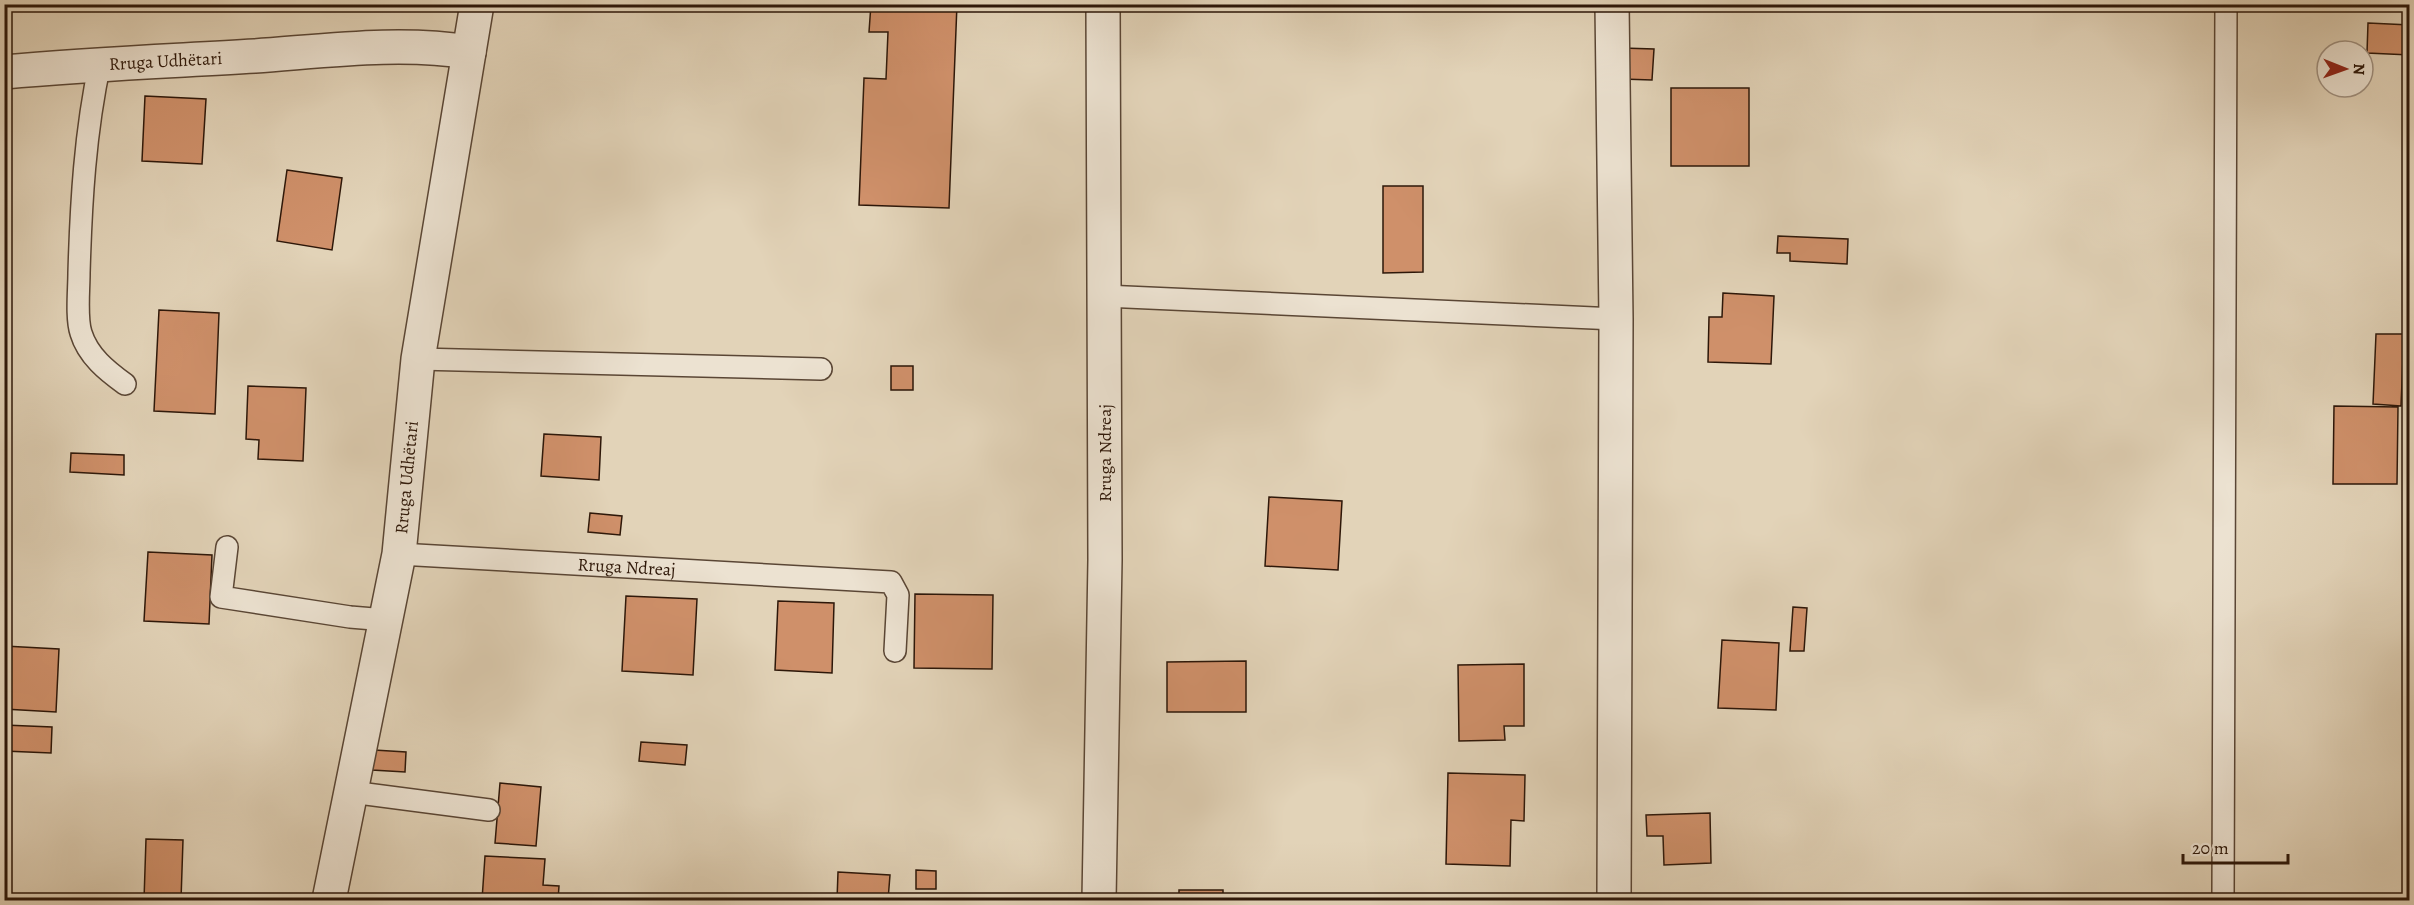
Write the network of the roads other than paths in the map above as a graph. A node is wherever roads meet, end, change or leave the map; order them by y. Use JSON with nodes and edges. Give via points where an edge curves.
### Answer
{"nodes":[{"id":1,"x":477,"y":4,"type":"edge"},
{"id":2,"x":1103,"y":4,"type":"edge"},
{"id":3,"x":1612,"y":4,"type":"edge"},
{"id":4,"x":2226,"y":4,"type":"edge"},
{"id":5,"x":469,"y":52,"type":"junction"},
{"id":6,"x":100,"y":63,"type":"junction"},
{"id":7,"x":4,"y":72,"type":"edge"},
{"id":8,"x":1104,"y":296,"type":"junction"},
{"id":9,"x":1616,"y":319,"type":"junction"},
{"id":10,"x":418,"y":359,"type":"junction"},
{"id":11,"x":821,"y":369,"type":"dead end"},
{"id":12,"x":125,"y":384,"type":"dead end"},
{"id":13,"x":228,"y":547,"type":"dead end"},
{"id":14,"x":399,"y":554,"type":"junction"},
{"id":15,"x":386,"y":620,"type":"junction"},
{"id":16,"x":895,"y":651,"type":"dead end"},
{"id":17,"x":351,"y":792,"type":"junction"},
{"id":18,"x":489,"y":810,"type":"dead end"},
{"id":19,"x":329,"y":900,"type":"edge"},
{"id":20,"x":1099,"y":900,"type":"edge"},
{"id":21,"x":1614,"y":900,"type":"edge"},
{"id":22,"x":2223,"y":900,"type":"edge"}],
"edges":[{"from":1,"to":5,"type":"street","name":"Rruga Udhëtari"},
{"from":2,"to":8,"type":"street","name":"Rruga Ndreaj"},
{"from":3,"to":9,"type":"street"},
{"from":4,"to":22,"type":"lane"},
{"from":5,"to":6,"type":"street","name":"Rruga Udhëtari","via":[[386,47]]},
{"from":5,"to":10,"type":"street","name":"Rruga Udhëtari"},
{"from":6,"to":7,"type":"street","name":"Rruga Udhëtari"},
{"from":6,"to":12,"type":"lane","via":[[91,105],[81,221],[80,333],[93,356]]},
{"from":8,"to":9,"type":"lane"},
{"from":8,"to":20,"type":"street","name":"Rruga Ndreaj","via":[[1105,560]]},
{"from":9,"to":21,"type":"street"},
{"from":10,"to":11,"type":"lane"},
{"from":10,"to":14,"type":"street","name":"Rruga Udhëtari"},
{"from":13,"to":15,"type":"lane","via":[[221,597]]},
{"from":14,"to":15,"type":"street","name":"Rruga Udhëtari"},
{"from":14,"to":16,"type":"lane","name":"Rruga Ndreaj","via":[[891,582],[898,595]]},
{"from":15,"to":17,"type":"street","name":"Rruga Udhëtari"},
{"from":17,"to":18,"type":"lane"},
{"from":17,"to":19,"type":"street","name":"Rruga Udhëtari"}]}
